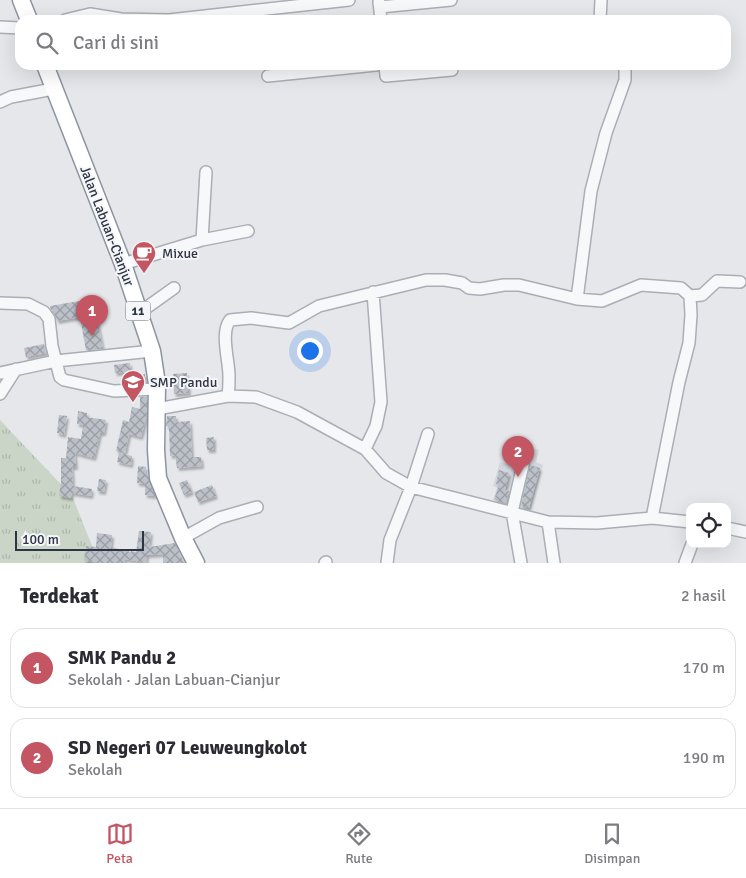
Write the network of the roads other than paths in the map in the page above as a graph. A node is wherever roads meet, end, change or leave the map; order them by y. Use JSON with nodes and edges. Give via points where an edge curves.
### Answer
{"nodes":[{"id":1,"x":21,"y":0,"type":"edge"},
{"id":2,"x":349,"y":0,"type":"edge"},
{"id":3,"x":451,"y":0,"type":"edge"},
{"id":4,"x":601,"y":0,"type":"edge"},
{"id":5,"x":268,"y":4,"type":"edge"},
{"id":6,"x":379,"y":4,"type":"edge"},
{"id":7,"x":242,"y":5,"type":"edge"},
{"id":8,"x":27,"y":15,"type":"edge"},
{"id":9,"x":193,"y":15,"type":"edge"},
{"id":10,"x":600,"y":15,"type":"edge"},
{"id":11,"x":0,"y":27,"type":"edge"},
{"id":12,"x":15,"y":28,"type":"edge"},
{"id":13,"x":46,"y":70,"type":"edge"},
{"id":14,"x":327,"y":70,"type":"edge"},
{"id":15,"x":385,"y":70,"type":"edge"},
{"id":16,"x":452,"y":70,"type":"dead end"},
{"id":17,"x":625,"y":70,"type":"edge"},
{"id":18,"x":268,"y":76,"type":"dead end"},
{"id":19,"x":53,"y":89,"type":"junction"},
{"id":20,"x":0,"y":102,"type":"edge"},
{"id":21,"x":206,"y":172,"type":"dead end"},
{"id":22,"x":248,"y":231,"type":"dead end"},
{"id":23,"x":202,"y":240,"type":"junction"},
{"id":24,"x":123,"y":264,"type":"junction"},
{"id":25,"x":740,"y":282,"type":"dead end"},
{"id":26,"x":174,"y":288,"type":"dead end"},
{"id":27,"x":373,"y":292,"type":"junction"},
{"id":28,"x":690,"y":296,"type":"junction"},
{"id":29,"x":577,"y":299,"type":"junction"},
{"id":30,"x":0,"y":303,"type":"edge"},
{"id":31,"x":139,"y":313,"type":"junction"},
{"id":32,"x":152,"y":351,"type":"junction"},
{"id":33,"x":56,"y":362,"type":"junction"},
{"id":34,"x":16,"y":369,"type":"junction"},
{"id":35,"x":0,"y":373,"type":"edge"},
{"id":36,"x":156,"y":389,"type":"junction"},
{"id":37,"x":0,"y":394,"type":"edge"},
{"id":38,"x":228,"y":396,"type":"junction"},
{"id":39,"x":157,"y":409,"type":"junction"},
{"id":40,"x":428,"y":434,"type":"dead end"},
{"id":41,"x":365,"y":449,"type":"junction"},
{"id":42,"x":523,"y":465,"type":"dead end"},
{"id":43,"x":411,"y":487,"type":"junction"},
{"id":44,"x":257,"y":507,"type":"dead end"},
{"id":45,"x":512,"y":512,"type":"junction"},
{"id":46,"x":652,"y":518,"type":"junction"},
{"id":47,"x":548,"y":522,"type":"junction"},
{"id":48,"x":686,"y":522,"type":"edge"},
{"id":49,"x":731,"y":529,"type":"edge"},
{"id":50,"x":746,"y":532,"type":"edge"},
{"id":51,"x":183,"y":538,"type":"junction"},
{"id":52,"x":691,"y":548,"type":"edge"},
{"id":53,"x":196,"y":563,"type":"edge"},
{"id":54,"x":388,"y":563,"type":"edge"},
{"id":55,"x":521,"y":563,"type":"edge"},
{"id":56,"x":554,"y":563,"type":"edge"},
{"id":57,"x":685,"y":563,"type":"edge"}],
"edges":[{"from":1,"to":8,"type":"highway"},
{"from":2,"to":5,"type":"street"},
{"from":3,"to":6,"type":"street"},
{"from":4,"to":10,"type":"street"},
{"from":5,"to":7,"type":"street"},
{"from":7,"to":9,"type":"street"},
{"from":11,"to":12,"type":"street"},
{"from":13,"to":19,"type":"highway","name":"Jalan Labuan-Cianjur","number":"11"},
{"from":14,"to":18,"type":"street"},
{"from":15,"to":16,"type":"street","via":[[386,76]]},
{"from":17,"to":29,"type":"street","via":[[625,80],[606,133],[591,191]]},
{"from":19,"to":20,"type":"street"},
{"from":19,"to":24,"type":"highway","name":"Jalan Labuan-Cianjur","number":"11"},
{"from":21,"to":23,"type":"street"},
{"from":22,"to":23,"type":"street"},
{"from":23,"to":24,"type":"street"},
{"from":24,"to":31,"type":"highway","name":"Jalan Labuan-Cianjur","number":"11"},
{"from":25,"to":28,"type":"street","via":[[717,281],[702,295]]},
{"from":26,"to":31,"type":"street"},
{"from":27,"to":29,"type":"street","via":[[426,280],[445,280],[480,290],[519,285]]},
{"from":27,"to":38,"type":"street","via":[[319,306],[289,323],[252,318],[230,320],[226,345]]},
{"from":27,"to":41,"type":"street","via":[[381,402],[376,426]]},
{"from":28,"to":29,"type":"street","via":[[681,288],[641,286],[602,301]]},
{"from":28,"to":46,"type":"street","via":[[689,343]]},
{"from":30,"to":33,"type":"street","via":[[28,304],[44,312],[50,319]]},
{"from":31,"to":32,"type":"highway","name":"Jalan Labuan-Cianjur","number":"11"},
{"from":32,"to":33,"type":"street"},
{"from":32,"to":36,"type":"highway","name":"Jalan Labuan-Cianjur","number":"11"},
{"from":33,"to":34,"type":"street"},
{"from":33,"to":36,"type":"street","via":[[60,378],[64,380],[114,390]]},
{"from":34,"to":35,"type":"street"},
{"from":34,"to":37,"type":"street"},
{"from":36,"to":39,"type":"highway","name":"Jalan Labuan-Cianjur","number":"11"},
{"from":38,"to":39,"type":"street"},
{"from":38,"to":41,"type":"street","via":[[256,397],[297,412]]},
{"from":39,"to":51,"type":"highway","name":"Jalan Labuan-Cianjur","number":"11","via":[[158,478]]},
{"from":40,"to":43,"type":"street"},
{"from":41,"to":43,"type":"street","via":[[386,473]]},
{"from":42,"to":45,"type":"street"},
{"from":43,"to":45,"type":"street"},
{"from":43,"to":54,"type":"street","via":[[390,540]]},
{"from":44,"to":51,"type":"street","via":[[220,518]]},
{"from":45,"to":47,"type":"street"},
{"from":45,"to":55,"type":"street"},
{"from":46,"to":47,"type":"street","via":[[597,523]]},
{"from":46,"to":48,"type":"street"},
{"from":47,"to":56,"type":"street"},
{"from":49,"to":50,"type":"street"},
{"from":51,"to":53,"type":"highway","name":"Jalan Labuan-Cianjur","number":"11"},
{"from":52,"to":57,"type":"street"}]}
